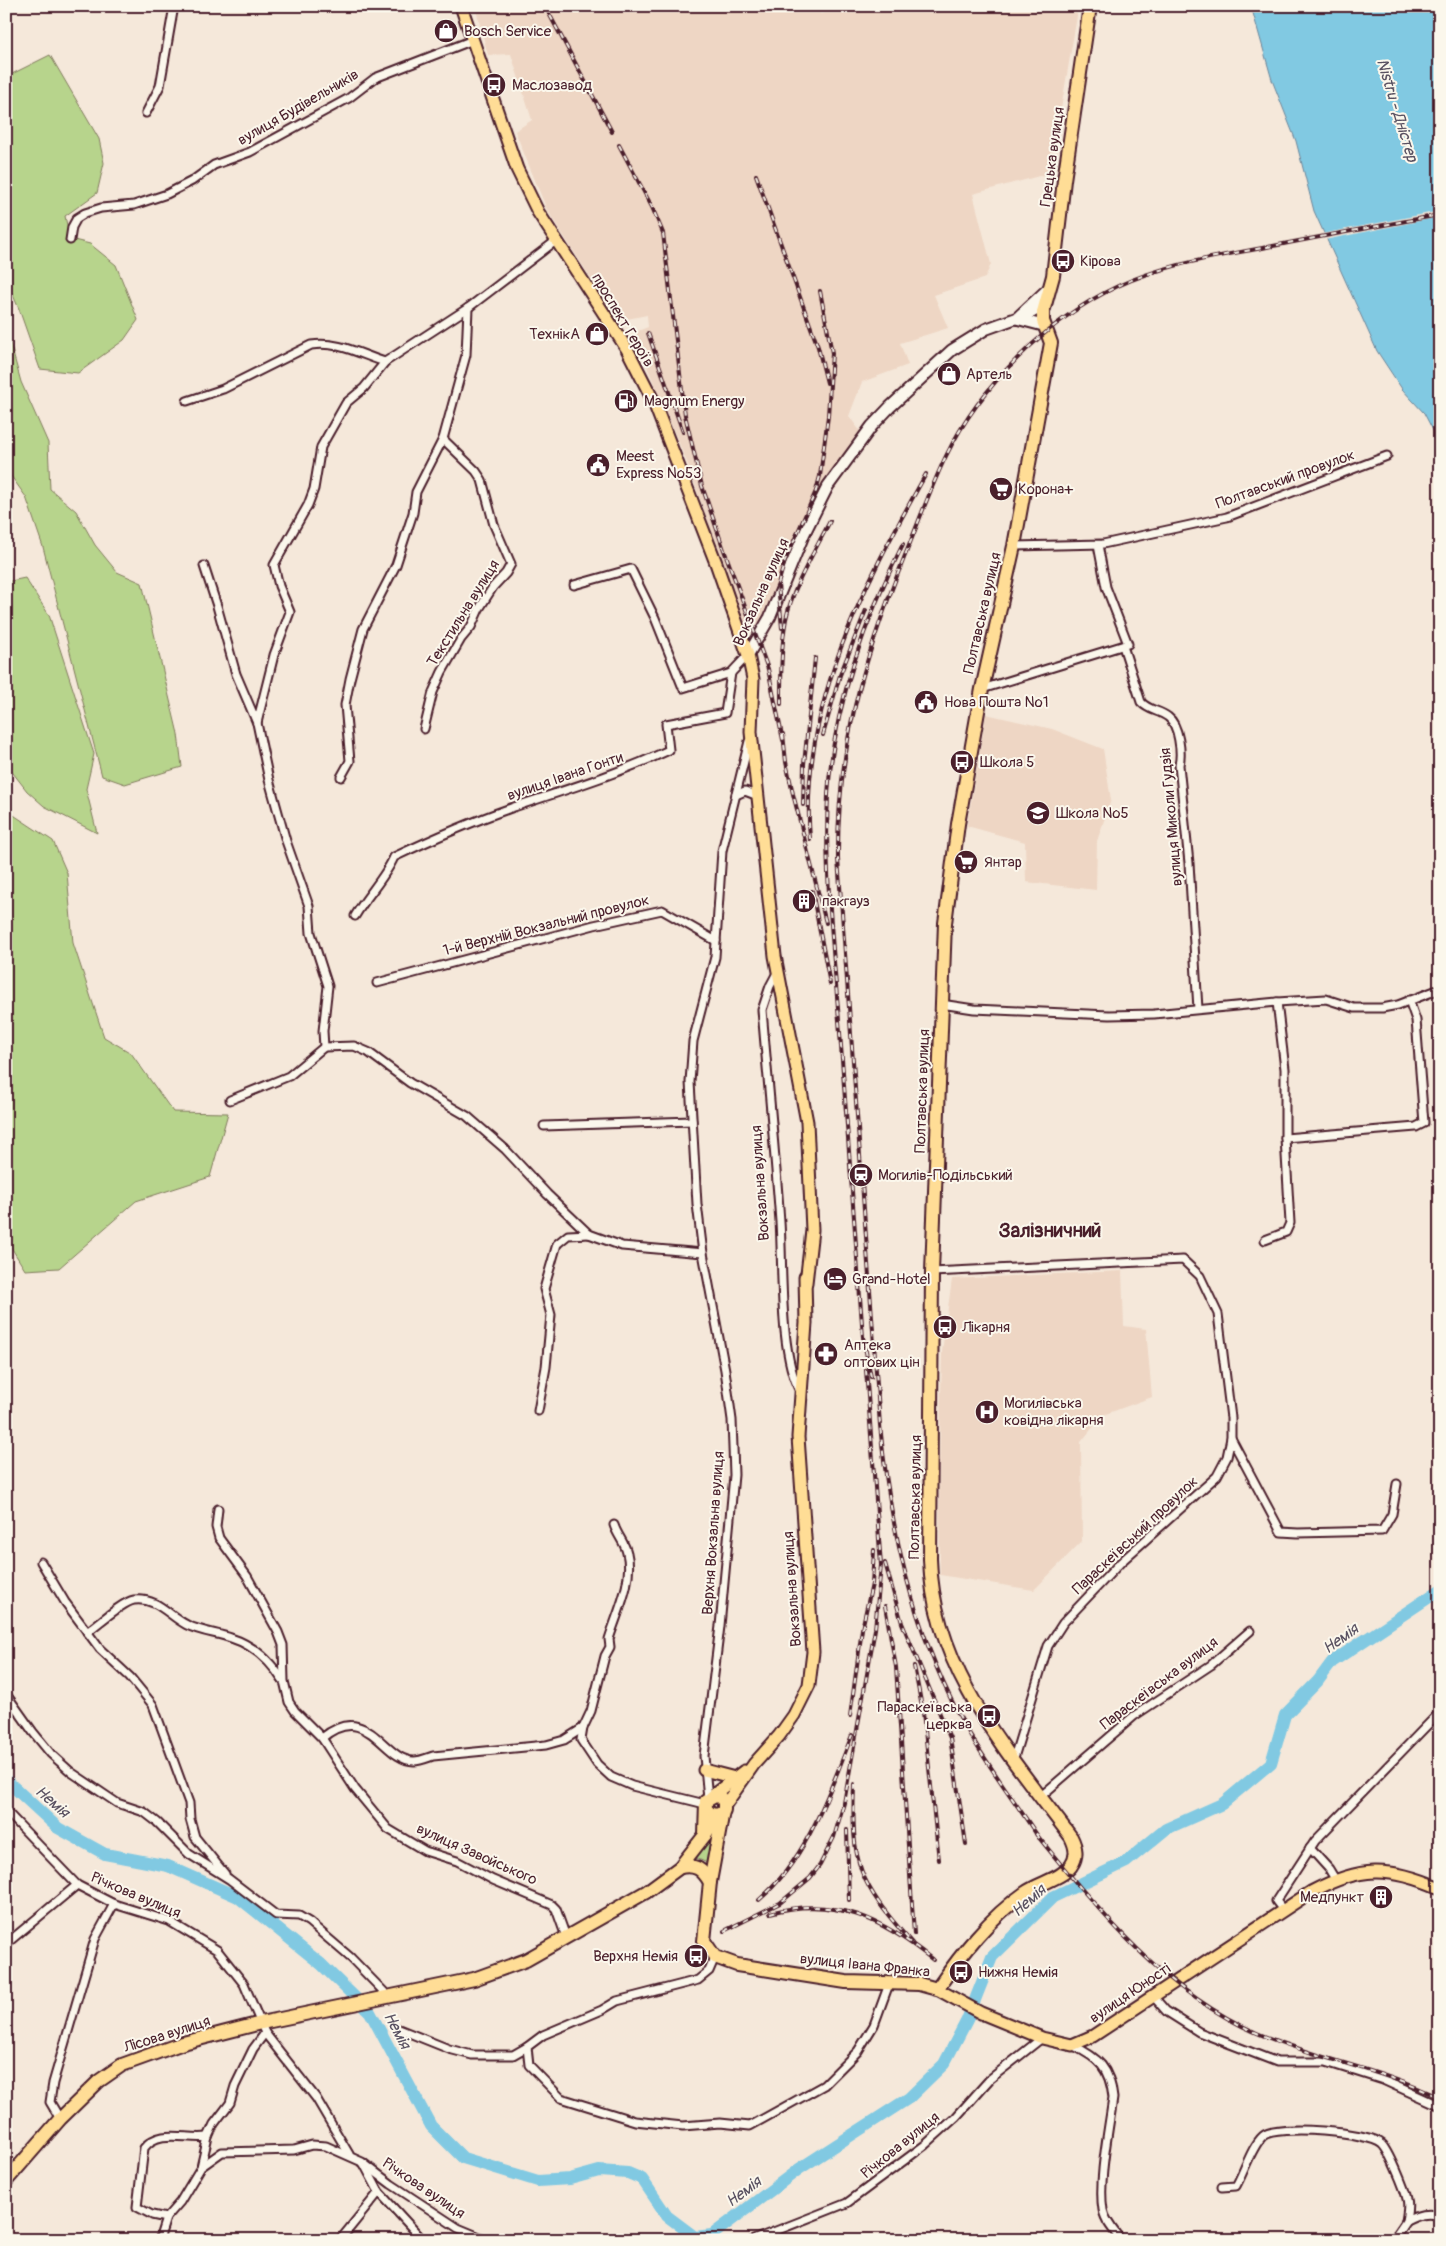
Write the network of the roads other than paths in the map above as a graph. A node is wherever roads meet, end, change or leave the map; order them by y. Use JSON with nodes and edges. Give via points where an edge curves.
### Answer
{"nodes":[{"id":1,"x":174,"y":6,"type":"edge"},
{"id":2,"x":461,"y":6,"type":"edge"},
{"id":3,"x":1090,"y":6,"type":"edge"},
{"id":4,"x":472,"y":40,"type":"junction"},
{"id":5,"x":146,"y":113,"type":"dead end"},
{"id":6,"x":70,"y":240,"type":"dead end"},
{"id":7,"x":557,"y":240,"type":"junction"},
{"id":8,"x":1050,"y":287,"type":"junction"},
{"id":9,"x":1044,"y":307,"type":"junction"},
{"id":10,"x":468,"y":308,"type":"junction"},
{"id":11,"x":1017,"y":319,"type":"junction"},
{"id":12,"x":1045,"y":326,"type":"junction"},
{"id":13,"x":385,"y":362,"type":"junction"},
{"id":14,"x":187,"y":401,"type":"dead end"},
{"id":15,"x":443,"y":439,"type":"junction"},
{"id":16,"x":1387,"y":456,"type":"dead end"},
{"id":17,"x":1098,"y":545,"type":"junction"},
{"id":18,"x":1014,"y":546,"type":"junction"},
{"id":19,"x":204,"y":566,"type":"dead end"},
{"id":20,"x":574,"y":585,"type":"dead end"},
{"id":21,"x":1125,"y":645,"type":"junction"},
{"id":22,"x":748,"y":655,"type":"junction"},
{"id":23,"x":731,"y":672,"type":"junction"},
{"id":24,"x":982,"y":689,"type":"junction"},
{"id":25,"x":257,"y":723,"type":"junction"},
{"id":26,"x":424,"y":729,"type":"dead end"},
{"id":27,"x":751,"y":732,"type":"junction"},
{"id":28,"x":341,"y":777,"type":"dead end"},
{"id":29,"x":736,"y":794,"type":"junction"},
{"id":30,"x":758,"y":796,"type":"junction"},
{"id":31,"x":355,"y":916,"type":"dead end"},
{"id":32,"x":716,"y":941,"type":"junction"},
{"id":33,"x":778,"y":971,"type":"junction"},
{"id":34,"x":377,"y":983,"type":"dead end"},
{"id":35,"x":1440,"y":989,"type":"edge"},
{"id":36,"x":1408,"y":1000,"type":"junction"},
{"id":37,"x":1278,"y":1002,"type":"junction"},
{"id":38,"x":941,"y":1004,"type":"junction"},
{"id":39,"x":1198,"y":1009,"type":"junction"},
{"id":40,"x":324,"y":1047,"type":"junction"},
{"id":41,"x":230,"y":1100,"type":"dead end"},
{"id":42,"x":692,"y":1121,"type":"junction"},
{"id":43,"x":544,"y":1126,"type":"dead end"},
{"id":44,"x":1285,"y":1138,"type":"junction"},
{"id":45,"x":589,"y":1234,"type":"junction"},
{"id":46,"x":1265,"y":1240,"type":"dead end"},
{"id":47,"x":703,"y":1253,"type":"junction"},
{"id":48,"x":932,"y":1272,"type":"junction"},
{"id":49,"x":802,"y":1393,"type":"junction"},
{"id":50,"x":538,"y":1411,"type":"dead end"},
{"id":51,"x":1232,"y":1438,"type":"junction"},
{"id":52,"x":1397,"y":1484,"type":"dead end"},
{"id":53,"x":218,"y":1509,"type":"dead end"},
{"id":54,"x":614,"y":1525,"type":"dead end"},
{"id":55,"x":41,"y":1562,"type":"dead end"},
{"id":56,"x":1250,"y":1631,"type":"dead end"},
{"id":57,"x":87,"y":1632,"type":"junction"},
{"id":58,"x":284,"y":1681,"type":"junction"},
{"id":59,"x":6,"y":1694,"type":"edge"},
{"id":60,"x":1440,"y":1712,"type":"edge"},
{"id":61,"x":583,"y":1728,"type":"junction"},
{"id":62,"x":322,"y":1738,"type":"junction"},
{"id":63,"x":1013,"y":1761,"type":"junction"},
{"id":64,"x":754,"y":1764,"type":"junction"},
{"id":65,"x":704,"y":1770,"type":"junction"},
{"id":66,"x":735,"y":1778,"type":"junction"},
{"id":67,"x":1040,"y":1797,"type":"junction"},
{"id":68,"x":713,"y":1808,"type":"junction"},
{"id":69,"x":6,"y":1811,"type":"edge"},
{"id":70,"x":1310,"y":1848,"type":"junction"},
{"id":71,"x":680,"y":1867,"type":"junction"},
{"id":72,"x":229,"y":1879,"type":"junction"},
{"id":73,"x":1335,"y":1879,"type":"junction"},
{"id":74,"x":710,"y":1882,"type":"junction"},
{"id":75,"x":77,"y":1885,"type":"junction"},
{"id":76,"x":1440,"y":1888,"type":"edge"},
{"id":77,"x":114,"y":1904,"type":"junction"},
{"id":78,"x":1283,"y":1910,"type":"junction"},
{"id":79,"x":566,"y":1937,"type":"junction"},
{"id":80,"x":6,"y":1944,"type":"edge"},
{"id":81,"x":715,"y":1958,"type":"junction"},
{"id":82,"x":889,"y":1984,"type":"junction"},
{"id":83,"x":937,"y":1989,"type":"junction"},
{"id":84,"x":1153,"y":1996,"type":"junction"},
{"id":85,"x":389,"y":1997,"type":"junction"},
{"id":86,"x":263,"y":2028,"type":"junction"},
{"id":87,"x":399,"y":2029,"type":"dead end"},
{"id":88,"x":1042,"y":2038,"type":"junction"},
{"id":89,"x":1072,"y":2045,"type":"junction"},
{"id":90,"x":528,"y":2047,"type":"junction"},
{"id":91,"x":1440,"y":2106,"type":"edge"},
{"id":92,"x":60,"y":2119,"type":"junction"},
{"id":93,"x":208,"y":2137,"type":"junction"},
{"id":94,"x":349,"y":2154,"type":"junction"},
{"id":95,"x":362,"y":2162,"type":"junction"},
{"id":96,"x":201,"y":2167,"type":"junction"},
{"id":97,"x":6,"y":2181,"type":"edge"},
{"id":98,"x":1222,"y":2187,"type":"dead end"},
{"id":99,"x":379,"y":2192,"type":"junction"},
{"id":100,"x":1440,"y":2216,"type":"edge"},
{"id":101,"x":166,"y":2218,"type":"junction"},
{"id":102,"x":1406,"y":2222,"type":"junction"},
{"id":103,"x":159,"y":2240,"type":"edge"},
{"id":104,"x":340,"y":2240,"type":"edge"},
{"id":105,"x":423,"y":2240,"type":"edge"},
{"id":106,"x":487,"y":2240,"type":"edge"},
{"id":107,"x":753,"y":2240,"type":"edge"},
{"id":108,"x":1121,"y":2240,"type":"edge"},
{"id":109,"x":1393,"y":2240,"type":"edge"}],
"edges":[{"from":1,"to":5,"type":"street","via":[[160,86]]},
{"from":2,"to":4,"type":"main road","name":"проспект Героїв"},
{"from":3,"to":8,"type":"highway","name":"Грецька вулиця"},
{"from":4,"to":6,"type":"street","name":"вулиця Будівельників","via":[[375,78],[349,98],[250,152],[214,164],[167,194],[134,205],[85,213],[72,227]]},
{"from":4,"to":7,"type":"main road","name":"проспект Героїв","via":[[517,170],[538,212]]},
{"from":7,"to":10,"type":"street"},
{"from":7,"to":22,"type":"main road","name":"проспект Героїв","via":[[627,350],[653,400]]},
{"from":8,"to":9,"type":"highway","name":"Грецька вулиця"},
{"from":8,"to":11,"type":"main road","name":"Вокзальна вулиця"},
{"from":9,"to":11,"type":"main road","name":"Вокзальна вулиця"},
{"from":9,"to":12,"type":"highway","name":"Полтавська вулиця"},
{"from":10,"to":13,"type":"street"},
{"from":10,"to":15,"type":"street","via":[[466,355]]},
{"from":11,"to":12,"type":"main road"},
{"from":11,"to":22,"type":"main road","name":"Вокзальна вулиця","via":[[986,329],[952,350],[890,407],[867,433],[828,486],[804,534],[770,617]]},
{"from":12,"to":18,"type":"highway","name":"Полтавська вулиця","via":[[1050,343]]},
{"from":13,"to":14,"type":"street","via":[[346,347],[325,343],[311,345],[223,389]]},
{"from":13,"to":25,"type":"street","via":[[364,388],[346,403],[322,447],[308,505],[274,565],[290,612],[274,655]]},
{"from":15,"to":26,"type":"street","name":"Текстильна вулиця","via":[[482,480],[494,525],[511,564],[493,587],[472,627],[442,672],[433,692]]},
{"from":15,"to":28,"type":"street","via":[[416,492],[413,513],[396,565],[363,629],[345,705],[350,761]]},
{"from":16,"to":17,"type":"street","name":"Полтавський провулок","via":[[1228,517]]},
{"from":17,"to":18,"type":"street","name":"Полтавський провулок"},
{"from":17,"to":21,"type":"street","name":"вулиця Миколи Гудзія","via":[[1106,588]]},
{"from":18,"to":24,"type":"highway","name":"Полтавська вулиця"},
{"from":19,"to":25,"type":"street","via":[[236,674]]},
{"from":20,"to":23,"type":"street","via":[[631,569],[683,688]]},
{"from":21,"to":24,"type":"street"},
{"from":21,"to":39,"type":"street","name":"вулиця Миколи Гудзія","via":[[1142,702],[1147,709],[1170,718],[1182,752],[1179,765]]},
{"from":22,"to":23,"type":"street"},
{"from":22,"to":27,"type":"main road","name":"Вокзальна вулиця","via":[[753,679]]},
{"from":23,"to":31,"type":"street","name":"вулиця Івана Гонти","via":[[725,713],[666,724],[669,750],[598,781],[510,809],[394,856],[389,869]]},
{"from":24,"to":38,"type":"highway","name":"Полтавська вулиця","via":[[946,913]]},
{"from":25,"to":40,"type":"street","via":[[269,780],[309,906],[311,933],[328,986]]},
{"from":27,"to":29,"type":"street","name":"Верхня Вокзальна вулиця"},
{"from":27,"to":30,"type":"main road","name":"Вокзальна вулиця"},
{"from":29,"to":30,"type":"street","via":[[744,791]]},
{"from":29,"to":32,"type":"street","name":"Верхня Вокзальна вулиця","via":[[722,851]]},
{"from":30,"to":33,"type":"main road","name":"Вокзальна вулиця"},
{"from":32,"to":34,"type":"street","name":"1-й Верхній Вокзальний провулок","via":[[662,910]]},
{"from":32,"to":42,"type":"street","name":"Верхня Вокзальна вулиця","via":[[715,957],[693,1041]]},
{"from":33,"to":49,"type":"main road","name":"Вокзальна вулиця","via":[[807,1122],[811,1188],[812,1230],[806,1283]]},
{"from":33,"to":49,"type":"street","name":"Вокзальна вулиця","via":[[762,1010],[788,1357],[795,1382]]},
{"from":35,"to":36,"type":"street"},
{"from":36,"to":37,"type":"street","via":[[1382,1008],[1354,1008],[1326,999]]},
{"from":36,"to":44,"type":"street","via":[[1416,1020],[1424,1123],[1416,1127]]},
{"from":37,"to":39,"type":"street"},
{"from":37,"to":44,"type":"street","via":[[1285,1069]]},
{"from":38,"to":39,"type":"street","via":[[974,1009],[1109,1015]]},
{"from":38,"to":48,"type":"highway","name":"Полтавська вулиця"},
{"from":40,"to":41,"type":"street","via":[[289,1076]]},
{"from":40,"to":45,"type":"street","via":[[354,1046],[368,1052],[410,1083],[467,1116],[505,1149]]},
{"from":42,"to":43,"type":"street"},
{"from":42,"to":47,"type":"street","name":"Верхня Вокзальна вулиця"},
{"from":44,"to":46,"type":"street","via":[[1290,1223],[1286,1232]]},
{"from":45,"to":47,"type":"street","via":[[622,1246]]},
{"from":45,"to":50,"type":"street","via":[[568,1236],[557,1244],[544,1289],[551,1315]]},
{"from":47,"to":65,"type":"street","name":"Верхня Вокзальна вулиця","via":[[732,1420],[734,1475]]},
{"from":48,"to":51,"type":"street","via":[[1183,1260],[1200,1276],[1218,1314]]},
{"from":48,"to":63,"type":"highway","name":"Полтавська вулиця","via":[[931,1583],[941,1630],[954,1664],[972,1700]]},
{"from":49,"to":64,"type":"main road","name":"Вокзальна вулиця","via":[[798,1437],[813,1652],[809,1685],[794,1715]]},
{"from":51,"to":52,"type":"street","via":[[1281,1532],[1382,1532],[1392,1514]]},
{"from":51,"to":63,"type":"street","name":"Параскеївський провулок","via":[[1218,1476],[1121,1562],[1063,1622],[1048,1646]]},
{"from":53,"to":58,"type":"street","name":"вулиця Завойського","via":[[216,1527],[220,1538],[247,1576],[283,1645]]},
{"from":54,"to":61,"type":"street","via":[[627,1550],[630,1568],[609,1639],[610,1647]]},
{"from":55,"to":57,"type":"street"},
{"from":56,"to":67,"type":"street","name":"Параскеївська вулиця","via":[[1211,1666],[1134,1716]]},
{"from":57,"to":58,"type":"street","name":"вулиця Завойського","via":[[130,1600],[144,1600],[168,1610],[185,1624],[249,1646]]},
{"from":57,"to":72,"type":"street","via":[[153,1705],[189,1803],[194,1837]]},
{"from":58,"to":62,"type":"street","name":"вулиця Завойського","via":[[289,1702],[295,1711]]},
{"from":59,"to":72,"type":"street","via":[[51,1754],[71,1772],[117,1803],[144,1812],[189,1854]]},
{"from":60,"to":70,"type":"street"},
{"from":61,"to":62,"type":"street","via":[[564,1740],[546,1745],[433,1756],[415,1761],[397,1754],[374,1734],[360,1728],[346,1726],[333,1729]]},
{"from":61,"to":68,"type":"street","via":[[581,1740],[597,1764],[611,1777],[632,1786]]},
{"from":62,"to":79,"type":"street","name":"вулиця Завойського","via":[[355,1789],[388,1829],[425,1851],[457,1861],[552,1905]]},
{"from":63,"to":67,"type":"highway","name":"Полтавська вулиця"},
{"from":64,"to":66,"type":"main road","name":"Вокзальна вулиця"},
{"from":64,"to":68,"type":"main road","name":"Вокзальна вулиця"},
{"from":65,"to":66,"type":"main road"},
{"from":65,"to":68,"type":"street","name":"Верхня Вокзальна вулиця"},
{"from":66,"to":68,"type":"main road","name":"Вокзальна вулиця"},
{"from":67,"to":83,"type":"highway","name":"Полтавська вулиця","via":[[1071,1837],[1076,1850],[1073,1864],[1024,1893],[1001,1913],[962,1953]]},
{"from":68,"to":71,"type":"highway","via":[[705,1835]]},
{"from":68,"to":74,"type":"highway","name":"Вокзальна вулиця","via":[[718,1840]]},
{"from":69,"to":75,"type":"street","name":"Річкова вулиця"},
{"from":70,"to":73,"type":"street"},
{"from":70,"to":78,"type":"street","via":[[1276,1901]]},
{"from":71,"to":74,"type":"highway","via":[[696,1866]]},
{"from":71,"to":79,"type":"highway","via":[[646,1892]]},
{"from":72,"to":85,"type":"street","via":[[276,1914],[299,1916],[309,1922]]},
{"from":73,"to":76,"type":"main road","name":"вулиця Юності","via":[[1366,1872],[1384,1873],[1402,1875]]},
{"from":73,"to":78,"type":"main road","name":"вулиця Юності"},
{"from":74,"to":81,"type":"highway","name":"Вокзальна вулиця","via":[[704,1941]]},
{"from":75,"to":77,"type":"street","name":"Річкова вулиця"},
{"from":75,"to":80,"type":"street"},
{"from":77,"to":86,"type":"street","name":"Річкова вулиця","via":[[169,1920],[217,1950],[244,1984]]},
{"from":77,"to":92,"type":"street","via":[[94,1939],[53,2083],[50,2102]]},
{"from":78,"to":84,"type":"main road","name":"вулиця Юності"},
{"from":79,"to":85,"type":"highway","name":"Лісова вулиця","via":[[526,1960],[474,1980]]},
{"from":81,"to":82,"type":"highway","name":"вулиця Івана Франка","via":[[809,1977]]},
{"from":81,"to":90,"type":"street","via":[[709,1971],[698,1980],[617,2001],[543,2035]]},
{"from":82,"to":83,"type":"highway","name":"вулиця Івана Франка","via":[[919,1984]]},
{"from":82,"to":90,"type":"street","via":[[874,2025],[858,2051],[824,2085],[750,2126],[720,2123],[683,2126],[635,2121],[561,2098],[529,2065]]},
{"from":83,"to":88,"type":"main road","name":"вулиця Івана Франка","via":[[982,2013]]},
{"from":84,"to":89,"type":"main road","name":"вулиця Юності","via":[[1093,2036]]},
{"from":84,"to":91,"type":"street","via":[[1166,2011],[1199,2032],[1278,2062],[1326,2062],[1383,2080]]},
{"from":85,"to":86,"type":"highway","name":"Лісова вулиця"},
{"from":86,"to":92,"type":"highway","name":"Лісова вулиця","via":[[183,2043],[122,2065],[99,2081]]},
{"from":86,"to":93,"type":"street","via":[[230,2103]]},
{"from":86,"to":94,"type":"street","name":"Річкова вулиця","via":[[316,2098]]},
{"from":87,"to":90,"type":"street","via":[[449,2049],[472,2054],[513,2055]]},
{"from":88,"to":89,"type":"main road"},
{"from":88,"to":107,"type":"street","name":"Річкова вулиця","via":[[990,2079],[925,2145],[847,2203]]},
{"from":89,"to":108,"type":"street","via":[[1089,2053],[1106,2069],[1112,2083],[1102,2188],[1103,2211]]},
{"from":92,"to":97,"type":"highway","name":"Лісова вулиця"},
{"from":93,"to":96,"type":"street"},
{"from":93,"to":101,"type":"street","via":[[166,2135],[149,2142],[144,2148],[137,2207]]},
{"from":94,"to":95,"type":"street","name":"Річкова вулиця"},
{"from":94,"to":96,"type":"street","name":"Річкова вулиця","via":[[312,2145],[294,2150],[222,2152]]},
{"from":95,"to":99,"type":"street"},
{"from":95,"to":106,"type":"street","name":"Річкова вулиця","via":[[458,2228]]},
{"from":96,"to":101,"type":"street"},
{"from":98,"to":102,"type":"street","via":[[1236,2186],[1258,2142],[1271,2132],[1318,2131],[1369,2137],[1381,2143],[1390,2156],[1408,2199]]},
{"from":99,"to":104,"type":"street"},
{"from":99,"to":105,"type":"street"},
{"from":100,"to":102,"type":"street","via":[[1430,2213],[1418,2215]]},
{"from":101,"to":103,"type":"street"},
{"from":102,"to":109,"type":"street"}]}
